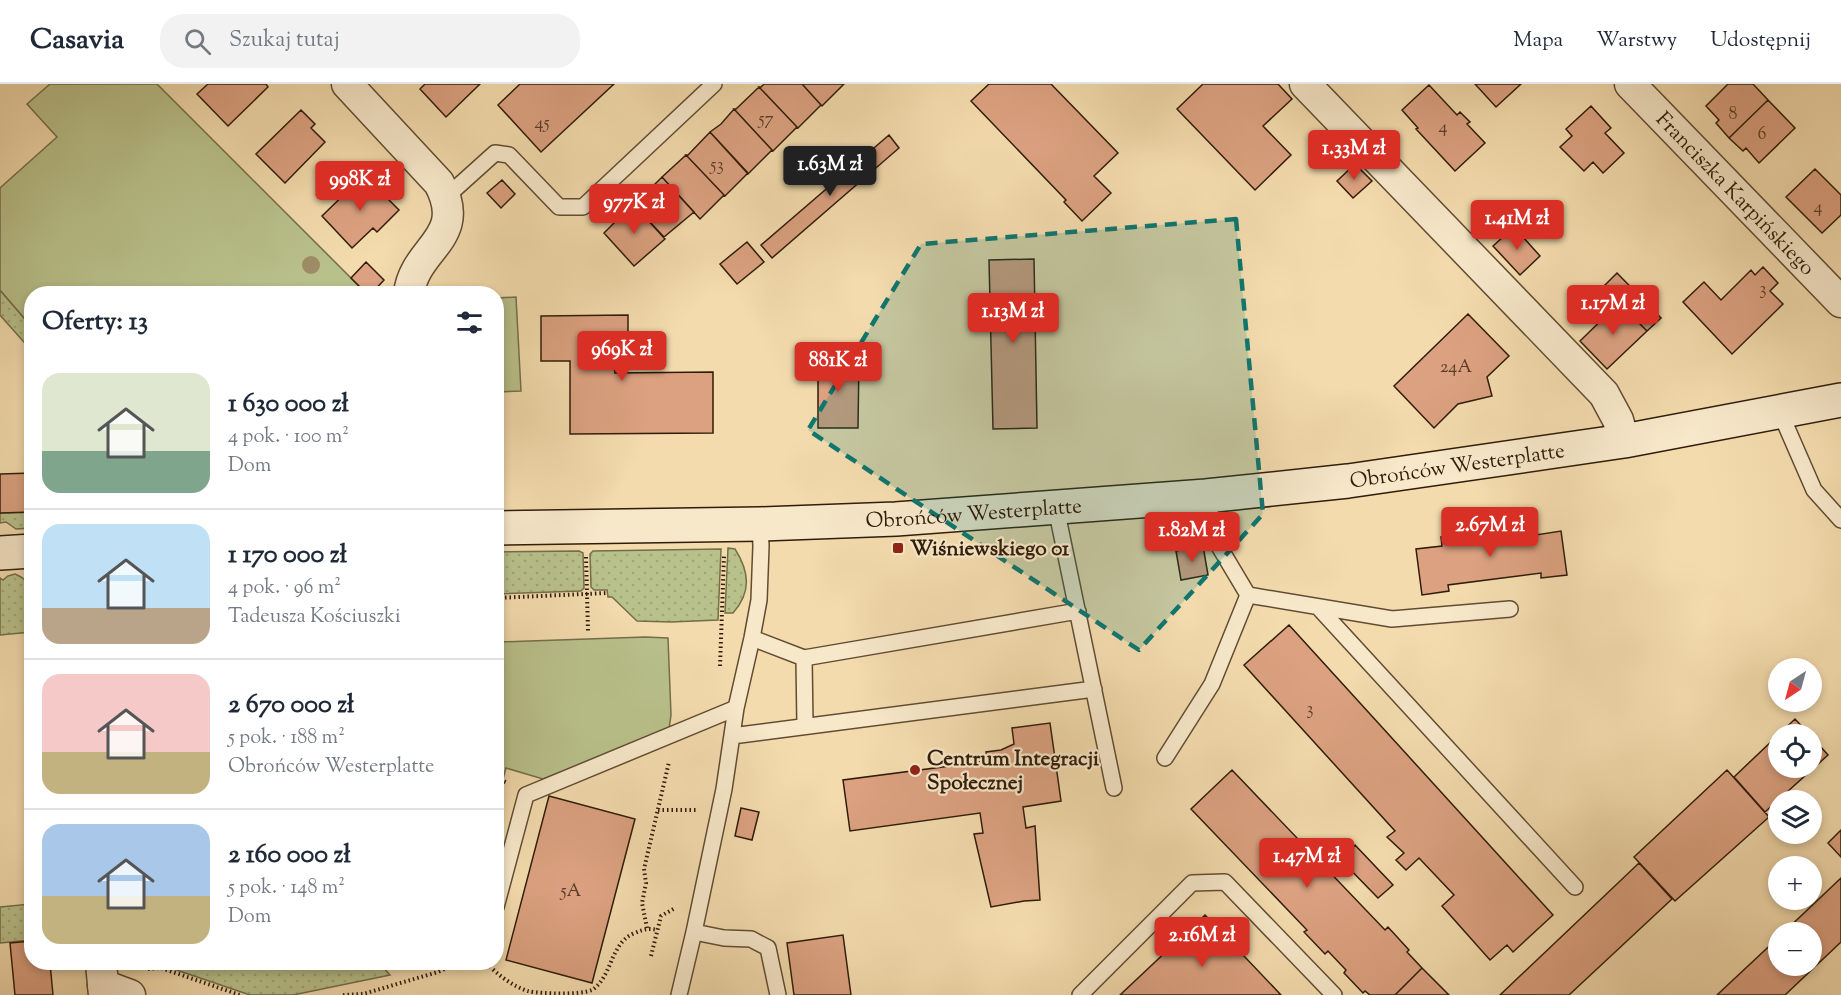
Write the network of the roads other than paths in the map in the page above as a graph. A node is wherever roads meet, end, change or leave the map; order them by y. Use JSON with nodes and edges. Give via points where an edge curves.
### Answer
{"nodes":[{"id":1,"x":714,"y":84,"type":"edge"},
{"id":2,"x":1305,"y":84,"type":"edge"},
{"id":3,"x":1630,"y":84,"type":"edge"},
{"id":4,"x":355,"y":86,"type":"edge"},
{"id":5,"x":446,"y":198,"type":"junction"},
{"id":6,"x":410,"y":286,"type":"edge"},
{"id":7,"x":1841,"y":302,"type":"edge"},
{"id":8,"x":1841,"y":400,"type":"edge"},
{"id":9,"x":1780,"y":412,"type":"junction"},
{"id":10,"x":1624,"y":441,"type":"junction"},
{"id":11,"x":1206,"y":496,"type":"junction"},
{"id":12,"x":1056,"y":508,"type":"junction"},
{"id":13,"x":1841,"y":520,"type":"edge"},
{"id":14,"x":760,"y":524,"type":"junction"},
{"id":15,"x":504,"y":528,"type":"edge"},
{"id":16,"x":24,"y":552,"type":"edge"},
{"id":17,"x":0,"y":553,"type":"edge"},
{"id":18,"x":1248,"y":595,"type":"junction"},
{"id":19,"x":1318,"y":607,"type":"junction"},
{"id":20,"x":1510,"y":609,"type":"dead end"},
{"id":21,"x":1078,"y":611,"type":"junction"},
{"id":22,"x":752,"y":638,"type":"junction"},
{"id":23,"x":804,"y":658,"type":"junction"},
{"id":24,"x":1094,"y":688,"type":"junction"},
{"id":25,"x":736,"y":708,"type":"junction"},
{"id":26,"x":805,"y":726,"type":"junction"},
{"id":27,"x":732,"y":735,"type":"junction"},
{"id":28,"x":1165,"y":758,"type":"dead end"},
{"id":29,"x":1114,"y":788,"type":"dead end"},
{"id":30,"x":504,"y":877,"type":"edge"},
{"id":31,"x":1575,"y":887,"type":"dead end"},
{"id":32,"x":694,"y":932,"type":"junction"},
{"id":33,"x":679,"y":995,"type":"edge"},
{"id":34,"x":778,"y":995,"type":"edge"},
{"id":35,"x":1080,"y":995,"type":"edge"},
{"id":36,"x":1334,"y":995,"type":"edge"}],
"edges":[{"from":1,"to":5,"type":"lane","via":[[584,207],[559,207],[509,155],[495,153]]},
{"from":2,"to":10,"type":"street","via":[[1604,394]]},
{"from":3,"to":7,"type":"street","name":"Franciszka Karpińskiego"},
{"from":4,"to":5,"type":"street","via":[[439,183]]},
{"from":5,"to":6,"type":"street","via":[[446,228]]},
{"from":8,"to":9,"type":"street","name":"Obrońców Westerplatte"},
{"from":9,"to":10,"type":"street","name":"Obrońców Westerplatte"},
{"from":9,"to":13,"type":"lane","via":[[1814,490]]},
{"from":10,"to":11,"type":"street","name":"Obrońców Westerplatte","via":[[1348,481]]},
{"from":11,"to":12,"type":"street","name":"Obrońców Westerplatte"},
{"from":11,"to":18,"type":"lane","via":[[1217,543]]},
{"from":12,"to":14,"type":"street","name":"Obrońców Westerplatte"},
{"from":12,"to":21,"type":"lane"},
{"from":14,"to":15,"type":"street","name":"Obrońców Westerplatte"},
{"from":14,"to":22,"type":"lane","via":[[759,600]]},
{"from":16,"to":17,"type":"street"},
{"from":18,"to":19,"type":"lane"},
{"from":18,"to":28,"type":"lane","via":[[1212,684]]},
{"from":19,"to":20,"type":"lane","via":[[1392,619]]},
{"from":19,"to":31,"type":"lane"},
{"from":21,"to":23,"type":"lane"},
{"from":21,"to":24,"type":"lane"},
{"from":22,"to":23,"type":"lane"},
{"from":22,"to":25,"type":"lane"},
{"from":23,"to":26,"type":"lane"},
{"from":24,"to":26,"type":"lane"},
{"from":24,"to":29,"type":"lane"},
{"from":25,"to":27,"type":"lane"},
{"from":25,"to":30,"type":"lane","via":[[526,795]]},
{"from":26,"to":27,"type":"lane"},
{"from":27,"to":32,"type":"lane"},
{"from":32,"to":33,"type":"lane"},
{"from":32,"to":34,"type":"lane","via":[[752,939],[768,948]]},
{"from":35,"to":36,"type":"lane","via":[[1192,883],[1225,882]]}]}
